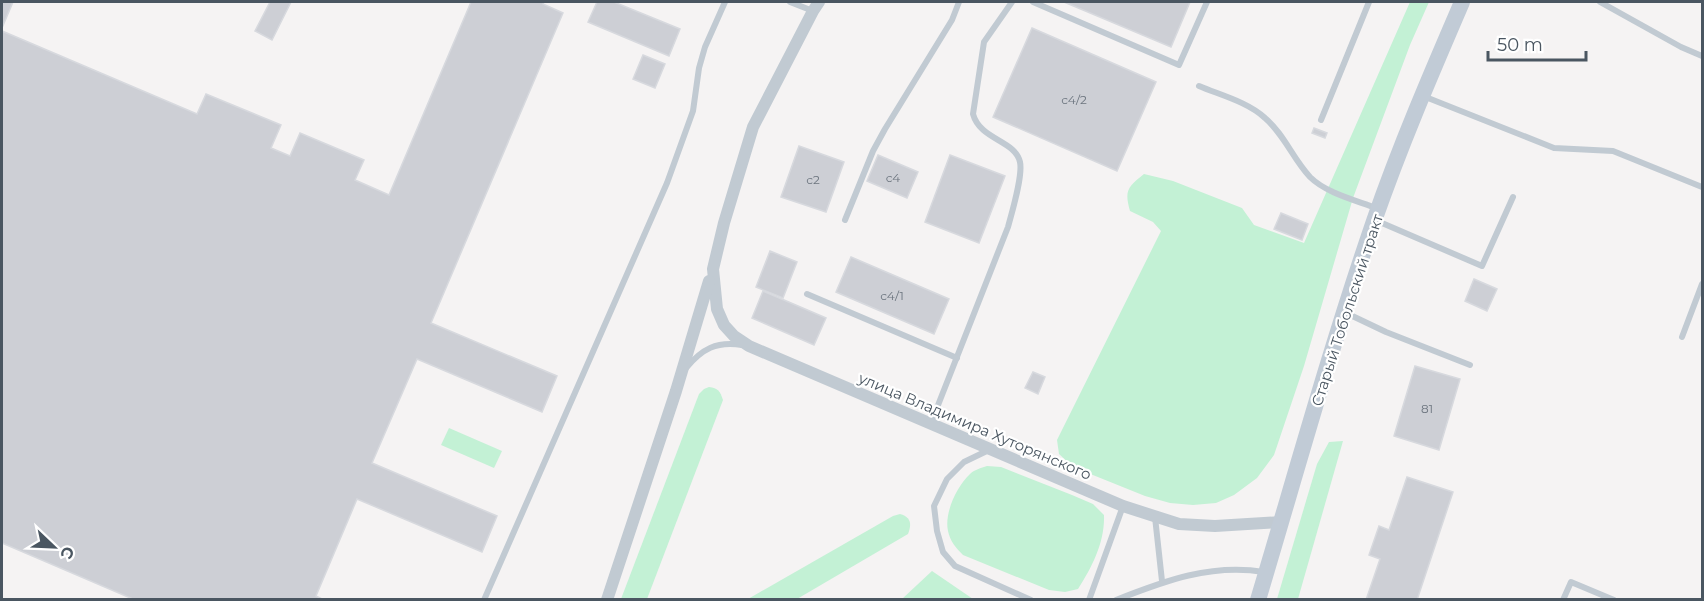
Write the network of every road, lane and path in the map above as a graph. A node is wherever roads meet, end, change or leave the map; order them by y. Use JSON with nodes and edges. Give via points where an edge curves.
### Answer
{"nodes":[{"id":1,"x":725,"y":2,"type":"edge"},
{"id":2,"x":790,"y":2,"type":"edge"},
{"id":3,"x":959,"y":2,"type":"edge"},
{"id":4,"x":1012,"y":2,"type":"edge"},
{"id":5,"x":1033,"y":2,"type":"edge"},
{"id":6,"x":1207,"y":2,"type":"edge"},
{"id":7,"x":1369,"y":2,"type":"edge"},
{"id":8,"x":1463,"y":2,"type":"edge"},
{"id":9,"x":1600,"y":2,"type":"edge"},
{"id":10,"x":816,"y":6,"type":"edge"},
{"id":11,"x":1702,"y":56,"type":"edge"},
{"id":12,"x":1199,"y":86,"type":"dead end"},
{"id":13,"x":1422,"y":96,"type":"junction"},
{"id":14,"x":1321,"y":120,"type":"dead end"},
{"id":15,"x":1702,"y":187,"type":"edge"},
{"id":16,"x":1514,"y":196,"type":"dead end"},
{"id":17,"x":1377,"y":215,"type":"junction"},
{"id":18,"x":845,"y":220,"type":"dead end"},
{"id":19,"x":713,"y":269,"type":"junction"},
{"id":20,"x":1702,"y":284,"type":"edge"},
{"id":21,"x":807,"y":294,"type":"dead end"},
{"id":22,"x":1344,"y":312,"type":"junction"},
{"id":23,"x":1682,"y":337,"type":"dead end"},
{"id":24,"x":748,"y":346,"type":"junction"},
{"id":25,"x":957,"y":358,"type":"junction"},
{"id":26,"x":1470,"y":365,"type":"dead end"},
{"id":27,"x":683,"y":371,"type":"junction"},
{"id":28,"x":931,"y":423,"type":"junction"},
{"id":29,"x":992,"y":449,"type":"junction"},
{"id":30,"x":1123,"y":506,"type":"junction"},
{"id":31,"x":1155,"y":517,"type":"junction"},
{"id":32,"x":1282,"y":522,"type":"junction"},
{"id":33,"x":1266,"y":572,"type":"junction"},
{"id":34,"x":1162,"y":581,"type":"junction"},
{"id":35,"x":484,"y":600,"type":"edge"},
{"id":36,"x":607,"y":600,"type":"edge"},
{"id":37,"x":1031,"y":600,"type":"edge"},
{"id":38,"x":1089,"y":600,"type":"edge"},
{"id":39,"x":1116,"y":600,"type":"edge"},
{"id":40,"x":1258,"y":600,"type":"edge"},
{"id":41,"x":1563,"y":600,"type":"edge"},
{"id":42,"x":1614,"y":600,"type":"edge"}],
"edges":[{"from":1,"to":35,"type":"lane","via":[[705,47],[693,111],[667,183]]},
{"from":2,"to":10,"type":"lane"},
{"from":3,"to":18,"type":"lane","via":[[873,152]]},
{"from":4,"to":25,"type":"lane","via":[[984,42],[973,114],[982,131],[1013,151],[1021,165],[1008,227]]},
{"from":5,"to":6,"type":"lane","via":[[1179,65]]},
{"from":7,"to":14,"type":"lane"},
{"from":8,"to":13,"type":"street","name":"Старый Тобольский тракт"},
{"from":9,"to":11,"type":"lane"},
{"from":10,"to":19,"type":"street","name":"улица Владимира Хуторянского","via":[[753,127]]},
{"from":12,"to":17,"type":"lane","via":[[1264,116],[1317,183]]},
{"from":13,"to":15,"type":"lane","via":[[1554,148],[1613,151]]},
{"from":13,"to":17,"type":"street","name":"Старый Тобольский тракт"},
{"from":16,"to":17,"type":"lane","via":[[1482,266]]},
{"from":17,"to":22,"type":"street","name":"Старый Тобольский тракт"},
{"from":19,"to":24,"type":"street","name":"улица Владимира Хуторянского","via":[[717,309],[724,325]]},
{"from":19,"to":27,"type":"street","name":"улица Владимира Хуторянского"},
{"from":20,"to":23,"type":"lane"},
{"from":21,"to":25,"type":"lane"},
{"from":22,"to":26,"type":"lane"},
{"from":22,"to":32,"type":"street","name":"Старый Тобольский тракт"},
{"from":24,"to":27,"type":"lane","via":[[708,348]]},
{"from":24,"to":28,"type":"street","name":"улица Владимира Хуторянского"},
{"from":25,"to":28,"type":"lane"},
{"from":27,"to":36,"type":"street","name":"улица Владимира Хуторянского"},
{"from":28,"to":29,"type":"street","name":"улица Владимира Хуторянского"},
{"from":29,"to":30,"type":"street","name":"улица Владимира Хуторянского"},
{"from":29,"to":37,"type":"lane","via":[[964,462],[947,478],[934,506],[940,542],[955,566]]},
{"from":30,"to":31,"type":"street","name":"улица Владимира Хуторянского"},
{"from":30,"to":38,"type":"lane"},
{"from":31,"to":32,"type":"street","name":"улица Владимира Хуторянского","via":[[1200,525]]},
{"from":31,"to":34,"type":"lane"},
{"from":32,"to":33,"type":"street","name":"Старый Тобольский тракт"},
{"from":33,"to":34,"type":"lane","via":[[1243,568],[1186,574]]},
{"from":33,"to":40,"type":"street","name":"Старый Тобольский тракт"},
{"from":34,"to":39,"type":"lane"},
{"from":41,"to":42,"type":"lane","via":[[1571,582]]}]}
